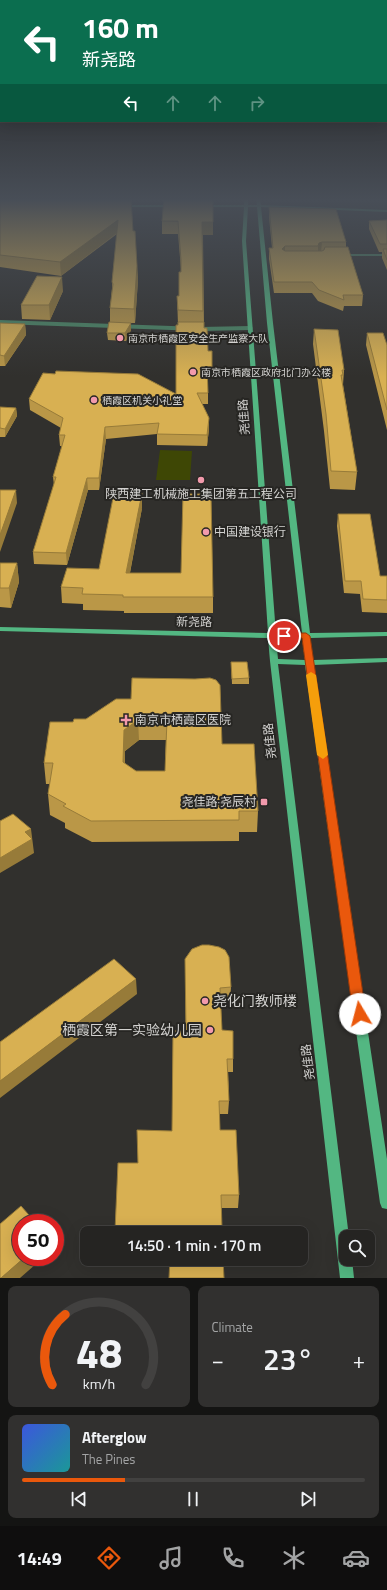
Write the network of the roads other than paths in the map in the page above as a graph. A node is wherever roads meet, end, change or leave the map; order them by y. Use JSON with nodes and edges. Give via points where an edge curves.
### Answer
{"nodes":[{"id":1,"x":245,"y":258,"type":"edge"},
{"id":2,"x":263,"y":258,"type":"edge"},
{"id":3,"x":0,"y":322,"type":"edge"},
{"id":4,"x":250,"y":328,"type":"junction"},
{"id":5,"x":0,"y":630,"type":"edge"},
{"id":6,"x":387,"y":634,"type":"edge"},
{"id":7,"x":273,"y":636,"type":"junction"},
{"id":8,"x":306,"y":636,"type":"junction"},
{"id":9,"x":387,"y":660,"type":"edge"},
{"id":10,"x":274,"y":661,"type":"junction"},
{"id":11,"x":309,"y":662,"type":"junction"},
{"id":12,"x":387,"y":1203,"type":"edge"},
{"id":13,"x":347,"y":1278,"type":"edge"}],
"edges":[{"from":1,"to":4,"type":"main road","name":"尧佳路"},
{"from":2,"to":8,"type":"main road"},
{"from":3,"to":4,"type":"street","via":[[200,329]]},
{"from":4,"to":7,"type":"main road","name":"尧佳路"},
{"from":5,"to":7,"type":"main road","name":"新尧路"},
{"from":6,"to":8,"type":"main road","name":"新尧路"},
{"from":7,"to":8,"type":"main road","name":"新尧路"},
{"from":7,"to":10,"type":"main road","name":"尧佳路"},
{"from":8,"to":11,"type":"main road"},
{"from":9,"to":11,"type":"main road"},
{"from":10,"to":11,"type":"main road"},
{"from":10,"to":13,"type":"main road","name":"尧佳路"},
{"from":11,"to":12,"type":"main road"}]}
